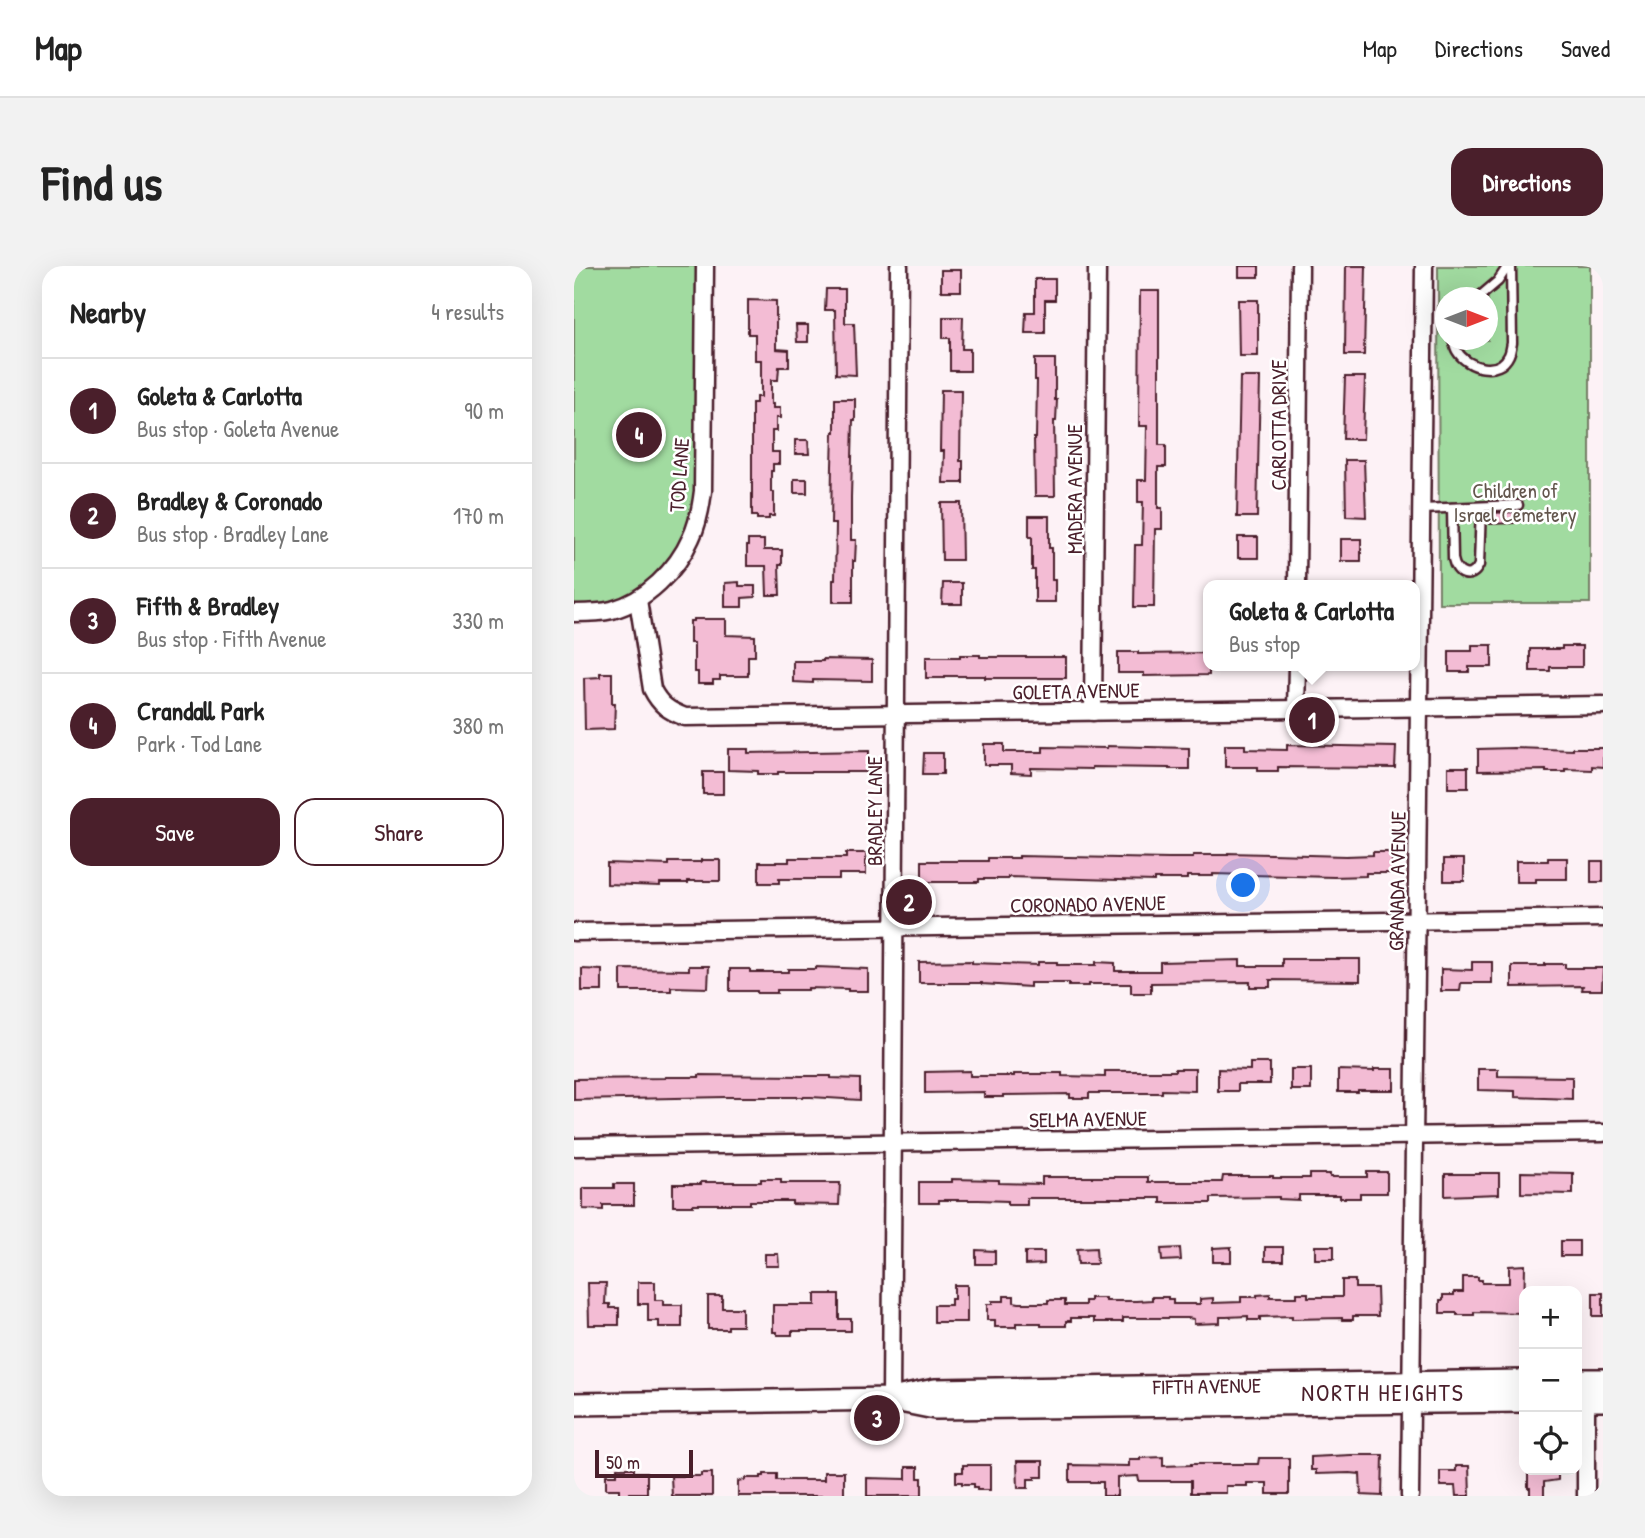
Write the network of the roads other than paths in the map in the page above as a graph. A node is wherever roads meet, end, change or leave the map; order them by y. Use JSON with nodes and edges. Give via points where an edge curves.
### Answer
{"nodes":[{"id":1,"x":705,"y":266,"type":"edge"},
{"id":2,"x":899,"y":266,"type":"edge"},
{"id":3,"x":1097,"y":266,"type":"edge"},
{"id":4,"x":1300,"y":266,"type":"edge"},
{"id":5,"x":1424,"y":266,"type":"edge"},
{"id":6,"x":1510,"y":266,"type":"edge"},
{"id":7,"x":1491,"y":287,"type":"edge"},
{"id":8,"x":1456,"y":350,"type":"edge"},
{"id":9,"x":1518,"y":505,"type":"dead end"},
{"id":10,"x":1481,"y":507,"type":"junction"},
{"id":11,"x":1452,"y":508,"type":"junction"},
{"id":12,"x":1422,"y":509,"type":"junction"},
{"id":13,"x":1297,"y":580,"type":"edge"},
{"id":14,"x":638,"y":600,"type":"junction"},
{"id":15,"x":574,"y":613,"type":"edge"},
{"id":16,"x":1297,"y":671,"type":"edge"},
{"id":17,"x":1603,"y":705,"type":"edge"},
{"id":18,"x":1420,"y":708,"type":"junction"},
{"id":19,"x":1296,"y":709,"type":"junction"},
{"id":20,"x":1093,"y":712,"type":"junction"},
{"id":21,"x":896,"y":715,"type":"junction"},
{"id":22,"x":1603,"y":918,"type":"edge"},
{"id":23,"x":1417,"y":920,"type":"junction"},
{"id":24,"x":894,"y":927,"type":"junction"},
{"id":25,"x":574,"y":932,"type":"edge"},
{"id":26,"x":1603,"y":1133,"type":"edge"},
{"id":27,"x":1414,"y":1135,"type":"junction"},
{"id":28,"x":893,"y":1142,"type":"junction"},
{"id":29,"x":574,"y":1147,"type":"edge"},
{"id":30,"x":1519,"y":1381,"type":"edge"},
{"id":31,"x":1589,"y":1390,"type":"edge"},
{"id":32,"x":1411,"y":1392,"type":"junction"},
{"id":33,"x":891,"y":1399,"type":"junction"},
{"id":34,"x":1519,"y":1401,"type":"edge"},
{"id":35,"x":574,"y":1404,"type":"edge"},
{"id":36,"x":1410,"y":1496,"type":"edge"},
{"id":37,"x":1586,"y":1496,"type":"edge"}],
"edges":[{"from":1,"to":14,"type":"street","name":"TOD LANE","via":[[701,504],[680,559]]},
{"from":2,"to":21,"type":"street","name":"BRADLEY LANE"},
{"from":3,"to":20,"type":"street","name":"MADERA AVENUE"},
{"from":4,"to":13,"type":"street","name":"CARLOTTA DRIVE"},
{"from":5,"to":12,"type":"street","name":"GRANADA AVENUE"},
{"from":6,"to":7,"type":"lane"},
{"from":6,"to":8,"type":"lane","via":[[1509,355],[1501,365],[1479,368]]},
{"from":9,"to":10,"type":"lane"},
{"from":10,"to":11,"type":"lane"},
{"from":10,"to":11,"type":"lane","via":[[1480,558],[1470,575],[1459,572],[1453,559]]},
{"from":11,"to":12,"type":"lane"},
{"from":12,"to":18,"type":"street","name":"GRANADA AVENUE"},
{"from":14,"to":15,"type":"street","name":"TOD LANE","via":[[607,611]]},
{"from":14,"to":21,"type":"street","name":"GOLETA AVENUE","via":[[652,689],[671,712],[696,718]]},
{"from":16,"to":19,"type":"street"},
{"from":17,"to":18,"type":"street","name":"GOLETA AVENUE"},
{"from":18,"to":19,"type":"street","name":"GOLETA AVENUE"},
{"from":18,"to":23,"type":"street","name":"GRANADA AVENUE"},
{"from":19,"to":20,"type":"street","name":"GOLETA AVENUE"},
{"from":20,"to":21,"type":"street","name":"GOLETA AVENUE"},
{"from":21,"to":24,"type":"street","name":"BRADLEY LANE"},
{"from":22,"to":23,"type":"street","name":"CORONADO AVENUE"},
{"from":23,"to":24,"type":"street","name":"CORONADO AVENUE"},
{"from":23,"to":27,"type":"street","name":"GRANADA AVENUE"},
{"from":24,"to":25,"type":"street","name":"CORONADO AVENUE"},
{"from":24,"to":28,"type":"street","name":"BRADLEY LANE"},
{"from":26,"to":27,"type":"street","name":"SELMA AVENUE"},
{"from":27,"to":28,"type":"street","name":"SELMA AVENUE"},
{"from":27,"to":32,"type":"street","name":"GRANADA AVENUE"},
{"from":28,"to":29,"type":"street","name":"SELMA AVENUE"},
{"from":28,"to":33,"type":"street","name":"BRADLEY LANE"},
{"from":30,"to":32,"type":"street","name":"FIFTH AVENUE"},
{"from":31,"to":37,"type":"street"},
{"from":32,"to":33,"type":"street","name":"FIFTH AVENUE","via":[[935,1390]]},
{"from":32,"to":34,"type":"street","name":"FIFTH AVENUE"},
{"from":32,"to":36,"type":"street","name":"GRANADA AVENUE"},
{"from":33,"to":35,"type":"street","name":"FIFTH AVENUE"}]}
